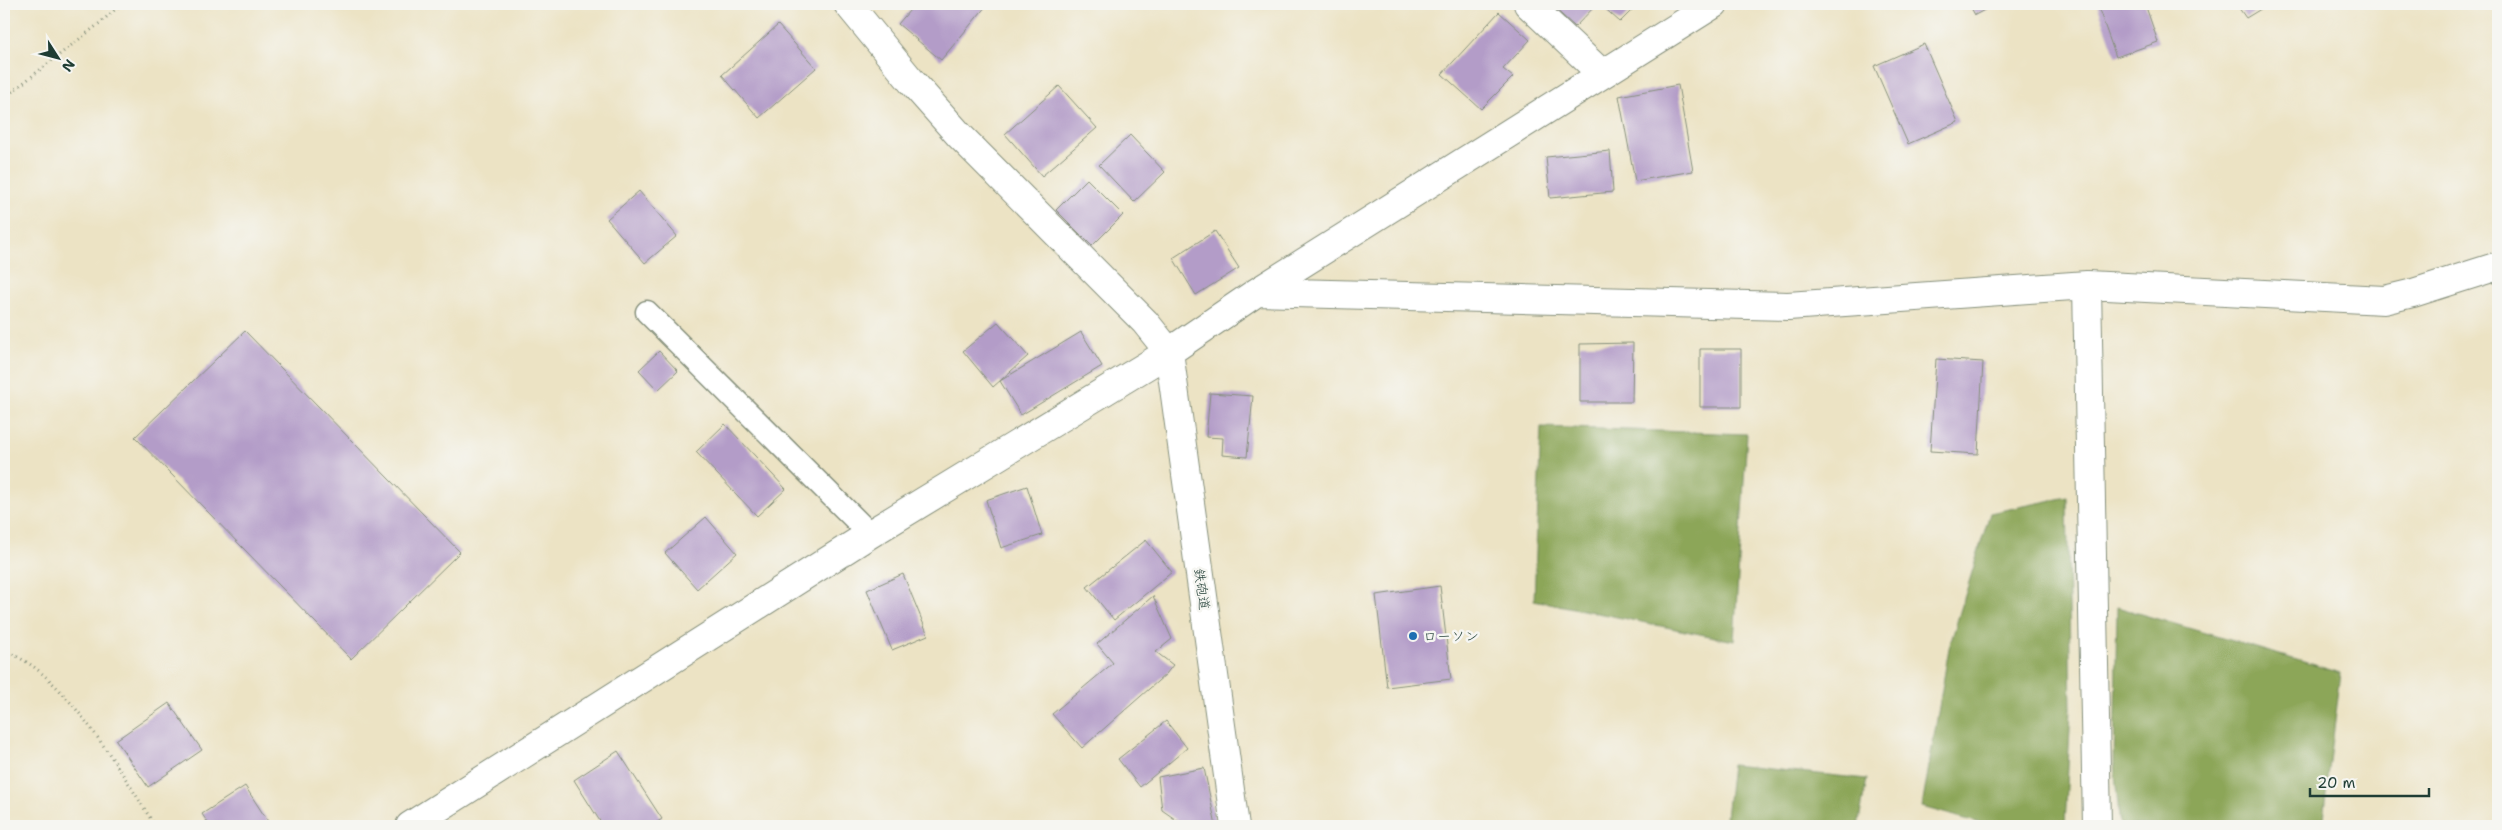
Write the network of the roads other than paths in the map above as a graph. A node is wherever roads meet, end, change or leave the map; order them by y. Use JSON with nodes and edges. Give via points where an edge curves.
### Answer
{"nodes":[{"id":1,"x":848,"y":4,"type":"edge"},
{"id":2,"x":1528,"y":4,"type":"edge"},
{"id":3,"x":1714,"y":4,"type":"edge"},
{"id":4,"x":1601,"y":73,"type":"junction"},
{"id":5,"x":2498,"y":266,"type":"edge"},
{"id":6,"x":2087,"y":285,"type":"junction"},
{"id":7,"x":1257,"y":292,"type":"junction"},
{"id":8,"x":647,"y":312,"type":"dead end"},
{"id":9,"x":1168,"y":352,"type":"junction"},
{"id":10,"x":870,"y":534,"type":"junction"},
{"id":11,"x":410,"y":826,"type":"edge"},
{"id":12,"x":1235,"y":826,"type":"edge"},
{"id":13,"x":2097,"y":826,"type":"edge"}],
"edges":[{"from":1,"to":9,"type":"street","via":[[960,136],[1145,322]]},
{"from":2,"to":4,"type":"street"},
{"from":3,"to":4,"type":"street"},
{"from":4,"to":7,"type":"street"},
{"from":5,"to":6,"type":"street","via":[[2413,294],[2384,300]]},
{"from":6,"to":7,"type":"street","via":[[1788,306]]},
{"from":6,"to":13,"type":"street"},
{"from":7,"to":9,"type":"street"},
{"from":8,"to":10,"type":"lane"},
{"from":9,"to":10,"type":"street"},
{"from":9,"to":12,"type":"street","name":"鉄砲道"},
{"from":10,"to":11,"type":"street"}]}
